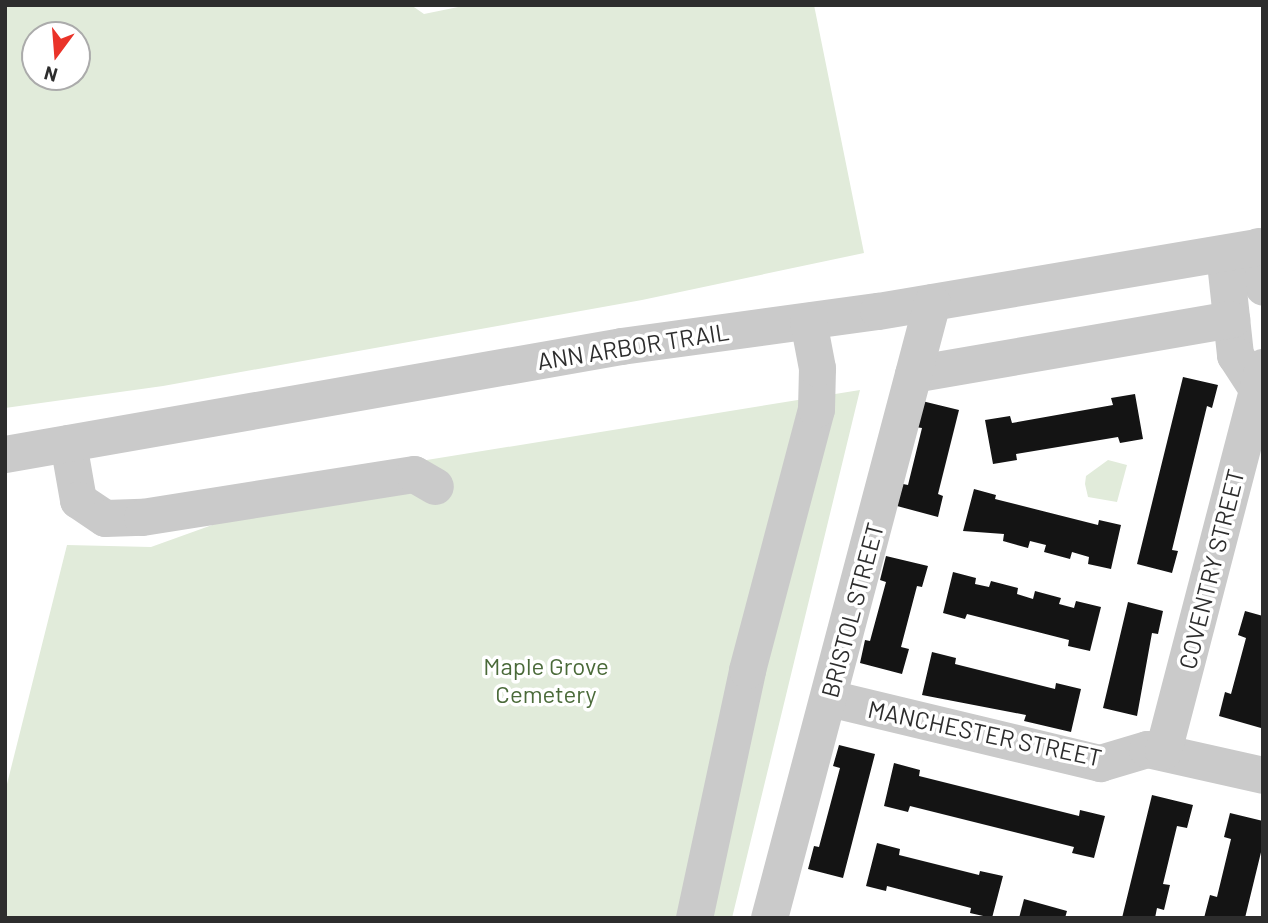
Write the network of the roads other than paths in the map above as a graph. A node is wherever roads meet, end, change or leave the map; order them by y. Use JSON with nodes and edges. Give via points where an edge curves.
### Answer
{"nodes":[{"id":1,"x":1248,"y":248,"type":"edge"},
{"id":2,"x":1263,"y":287,"type":"edge"},
{"id":3,"x":932,"y":302,"type":"junction"},
{"id":4,"x":1231,"y":319,"type":"junction"},
{"id":5,"x":808,"y":321,"type":"junction"},
{"id":6,"x":913,"y":374,"type":"junction"},
{"id":7,"x":1259,"y":377,"type":"edge"},
{"id":8,"x":68,"y":443,"type":"junction"},
{"id":9,"x":5,"y":454,"type":"edge"},
{"id":10,"x":435,"y":486,"type":"dead end"},
{"id":11,"x":829,"y":698,"type":"junction"},
{"id":12,"x":1163,"y":751,"type":"junction"},
{"id":13,"x":1263,"y":775,"type":"edge"},
{"id":14,"x":694,"y":918,"type":"edge"},
{"id":15,"x":769,"y":918,"type":"edge"}],
"edges":[{"from":1,"to":2,"type":"street"},
{"from":1,"to":3,"type":"street","name":"ANN ARBOR TRAIL"},
{"from":1,"to":4,"type":"street","name":"COVENTRY STREET"},
{"from":3,"to":5,"type":"street","name":"ANN ARBOR TRAIL"},
{"from":3,"to":6,"type":"street","name":"BRISTOL STREET"},
{"from":4,"to":6,"type":"street"},
{"from":4,"to":7,"type":"street","name":"COVENTRY STREET","via":[[1236,355]]},
{"from":5,"to":8,"type":"street","name":"ANN ARBOR TRAIL","via":[[621,346]]},
{"from":5,"to":14,"type":"street","via":[[817,368],[816,409],[747,670]]},
{"from":6,"to":11,"type":"street","name":"BRISTOL STREET"},
{"from":7,"to":12,"type":"street","name":"COVENTRY STREET"},
{"from":8,"to":9,"type":"street","name":"ANN ARBOR TRAIL"},
{"from":8,"to":10,"type":"street","via":[[78,500],[105,518],[142,517],[414,474]]},
{"from":11,"to":12,"type":"street","name":"MANCHESTER STREET","via":[[1100,763],[1147,749]]},
{"from":11,"to":15,"type":"street","name":"BRISTOL STREET"},
{"from":12,"to":13,"type":"street","name":"MANCHESTER STREET"}]}
